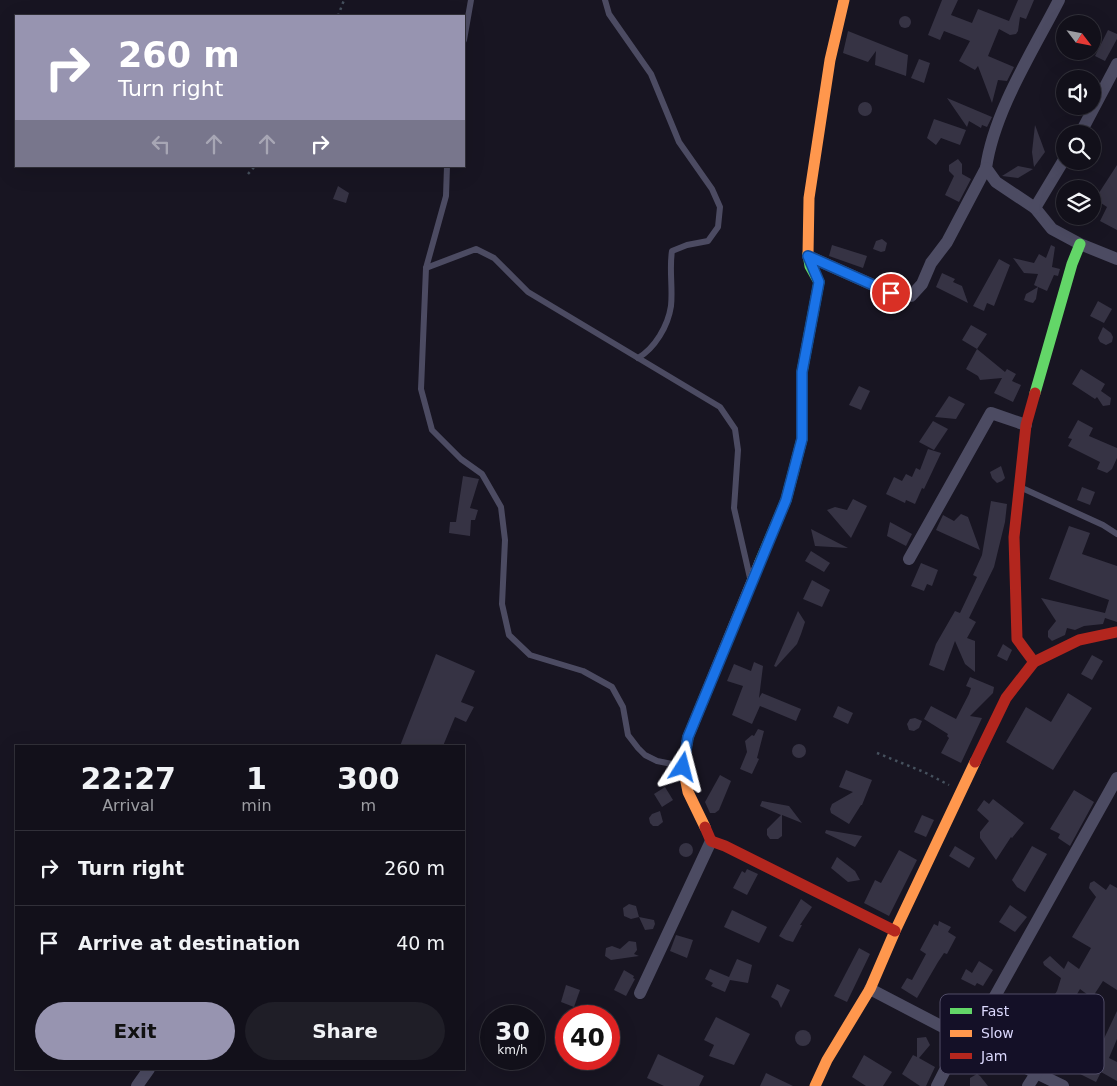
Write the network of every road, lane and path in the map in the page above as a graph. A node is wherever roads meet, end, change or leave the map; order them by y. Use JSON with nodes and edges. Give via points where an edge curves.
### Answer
{"nodes":[{"id":1,"x":344,"y":0,"type":"edge"},
{"id":2,"x":472,"y":0,"type":"edge"},
{"id":3,"x":606,"y":0,"type":"edge"},
{"id":4,"x":844,"y":0,"type":"edge"},
{"id":5,"x":1059,"y":0,"type":"edge"},
{"id":6,"x":338,"y":15,"type":"edge"},
{"id":7,"x":465,"y":35,"type":"edge"},
{"id":8,"x":1117,"y":64,"type":"edge"},
{"id":9,"x":1085,"y":125,"type":"edge"},
{"id":10,"x":254,"y":167,"type":"edge"},
{"id":11,"x":447,"y":167,"type":"edge"},
{"id":12,"x":986,"y":168,"type":"junction"},
{"id":13,"x":1058,"y":170,"type":"edge"},
{"id":14,"x":248,"y":174,"type":"dead end"},
{"id":15,"x":1035,"y":208,"type":"junction"},
{"id":16,"x":1080,"y":244,"type":"junction"},
{"id":17,"x":808,"y":256,"type":"junction"},
{"id":18,"x":1117,"y":259,"type":"edge"},
{"id":19,"x":426,"y":268,"type":"junction"},
{"id":20,"x":638,"y":358,"type":"junction"},
{"id":21,"x":1026,"y":425,"type":"junction"},
{"id":22,"x":1020,"y":487,"type":"junction"},
{"id":23,"x":1117,"y":534,"type":"edge"},
{"id":24,"x":909,"y":559,"type":"dead end"},
{"id":25,"x":751,"y":581,"type":"junction"},
{"id":26,"x":1117,"y":632,"type":"edge"},
{"id":27,"x":1034,"y":662,"type":"junction"},
{"id":28,"x":877,"y":753,"type":"dead end"},
{"id":29,"x":683,"y":767,"type":"junction"},
{"id":30,"x":1117,"y":778,"type":"edge"},
{"id":31,"x":962,"y":791,"type":"junction"},
{"id":32,"x":711,"y":841,"type":"junction"},
{"id":33,"x":895,"y":931,"type":"junction"},
{"id":34,"x":870,"y":989,"type":"junction"},
{"id":35,"x":640,"y":993,"type":"dead end"},
{"id":36,"x":992,"y":994,"type":"edge"},
{"id":37,"x":940,"y":1025,"type":"edge"},
{"id":38,"x":148,"y":1070,"type":"edge"},
{"id":39,"x":944,"y":1074,"type":"edge"},
{"id":40,"x":1036,"y":1074,"type":"edge"},
{"id":41,"x":1041,"y":1074,"type":"edge"},
{"id":42,"x":137,"y":1086,"type":"edge"},
{"id":43,"x":815,"y":1086,"type":"edge"},
{"id":44,"x":937,"y":1086,"type":"edge"},
{"id":45,"x":1028,"y":1086,"type":"edge"},
{"id":46,"x":1063,"y":1086,"type":"edge"}],
"edges":[{"from":1,"to":6,"type":"path"},
{"from":2,"to":7,"type":"lane"},
{"from":3,"to":20,"type":"lane","via":[[609,14],[651,74],[679,142],[712,189],[720,207],[718,227],[708,241],[672,251],[671,306],[662,334]]},
{"from":4,"to":17,"type":"street","via":[[830,60],[811,188]]},
{"from":5,"to":12,"type":"street","via":[[1008,100],[989,150]]},
{"from":8,"to":9,"type":"street"},
{"from":10,"to":14,"type":"path"},
{"from":11,"to":19,"type":"lane","via":[[446,196]]},
{"from":12,"to":15,"type":"street","via":[[996,182]]},
{"from":12,"to":17,"type":"street","via":[[947,242],[911,296],[891,293]]},
{"from":13,"to":15,"type":"street"},
{"from":15,"to":16,"type":"street","via":[[1052,229]]},
{"from":16,"to":18,"type":"street"},
{"from":16,"to":21,"type":"street"},
{"from":17,"to":25,"type":"street","via":[[819,282],[802,372],[802,439],[786,500]]},
{"from":19,"to":20,"type":"lane","via":[[476,249],[494,258],[528,292]]},
{"from":19,"to":29,"type":"lane","via":[[421,389],[432,430],[461,459],[482,474],[501,508],[505,540],[502,604],[509,635],[530,655],[583,671],[612,687],[623,707],[628,736],[638,748],[657,761]]},
{"from":20,"to":25,"type":"lane","via":[[720,407],[735,429],[738,450],[734,508]]},
{"from":21,"to":22,"type":"street"},
{"from":21,"to":24,"type":"street","via":[[991,413]]},
{"from":22,"to":23,"type":"lane"},
{"from":22,"to":27,"type":"street","via":[[1014,537],[1017,639]]},
{"from":25,"to":29,"type":"street","via":[[688,737]]},
{"from":26,"to":27,"type":"street","via":[[1079,640]]},
{"from":27,"to":31,"type":"street","via":[[1006,698]]},
{"from":28,"to":31,"type":"path"},
{"from":29,"to":32,"type":"street","via":[[688,792]]},
{"from":30,"to":36,"type":"street"},
{"from":31,"to":33,"type":"street"},
{"from":32,"to":33,"type":"street"},
{"from":32,"to":35,"type":"street"},
{"from":33,"to":34,"type":"street"},
{"from":34,"to":37,"type":"street"},
{"from":34,"to":43,"type":"street"},
{"from":38,"to":42,"type":"street"},
{"from":39,"to":44,"type":"street"},
{"from":40,"to":45,"type":"street"},
{"from":41,"to":46,"type":"street"}]}
